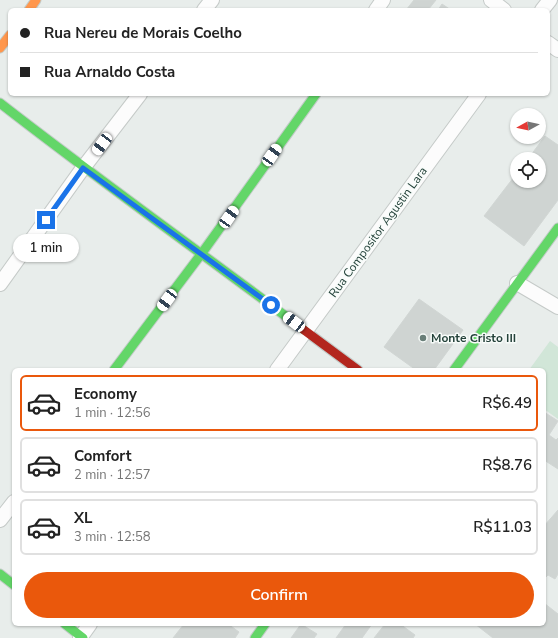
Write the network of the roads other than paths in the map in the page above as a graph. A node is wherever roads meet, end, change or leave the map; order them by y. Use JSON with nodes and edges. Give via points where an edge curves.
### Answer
{"nodes":[{"id":1,"x":212,"y":0,"type":"edge"},
{"id":2,"x":491,"y":0,"type":"edge"},
{"id":3,"x":550,"y":0,"type":"edge"},
{"id":4,"x":206,"y":8,"type":"edge"},
{"id":5,"x":501,"y":8,"type":"edge"},
{"id":6,"x":544,"y":8,"type":"edge"},
{"id":7,"x":8,"y":38,"type":"edge"},
{"id":8,"x":0,"y":48,"type":"edge"},
{"id":9,"x":138,"y":96,"type":"edge"},
{"id":10,"x":315,"y":96,"type":"edge"},
{"id":11,"x":478,"y":96,"type":"edge"},
{"id":12,"x":0,"y":103,"type":"edge"},
{"id":13,"x":83,"y":168,"type":"junction"},
{"id":14,"x":558,"y":228,"type":"edge"},
{"id":15,"x":202,"y":253,"type":"junction"},
{"id":16,"x":517,"y":283,"type":"junction"},
{"id":17,"x":0,"y":284,"type":"edge"},
{"id":18,"x":558,"y":306,"type":"edge"},
{"id":19,"x":306,"y":331,"type":"junction"},
{"id":20,"x":116,"y":368,"type":"edge"},
{"id":21,"x":278,"y":368,"type":"edge"},
{"id":22,"x":355,"y":368,"type":"edge"},
{"id":23,"x":455,"y":368,"type":"edge"},
{"id":24,"x":12,"y":505,"type":"edge"},
{"id":25,"x":0,"y":520,"type":"edge"},
{"id":26,"x":0,"y":574,"type":"edge"},
{"id":27,"x":12,"y":583,"type":"edge"},
{"id":28,"x":67,"y":626,"type":"edge"},
{"id":29,"x":89,"y":626,"type":"edge"},
{"id":30,"x":264,"y":626,"type":"edge"},
{"id":31,"x":81,"y":637,"type":"edge"},
{"id":32,"x":255,"y":638,"type":"edge"}],
"edges":[{"from":1,"to":4,"type":"street"},
{"from":2,"to":5,"type":"street"},
{"from":3,"to":6,"type":"street"},
{"from":7,"to":8,"type":"street"},
{"from":9,"to":13,"type":"street"},
{"from":10,"to":15,"type":"street"},
{"from":11,"to":19,"type":"street","name":"Rua Compositor Agustin Lara"},
{"from":12,"to":13,"type":"street"},
{"from":13,"to":15,"type":"street"},
{"from":13,"to":17,"type":"street"},
{"from":14,"to":16,"type":"street"},
{"from":15,"to":19,"type":"street"},
{"from":15,"to":20,"type":"street"},
{"from":16,"to":18,"type":"street"},
{"from":16,"to":23,"type":"street"},
{"from":19,"to":21,"type":"street","name":"Rua Compositor Agustin Lara"},
{"from":19,"to":22,"type":"street"},
{"from":24,"to":25,"type":"street"},
{"from":26,"to":27,"type":"street"},
{"from":28,"to":31,"type":"street"},
{"from":29,"to":31,"type":"street"},
{"from":30,"to":32,"type":"street"}]}
